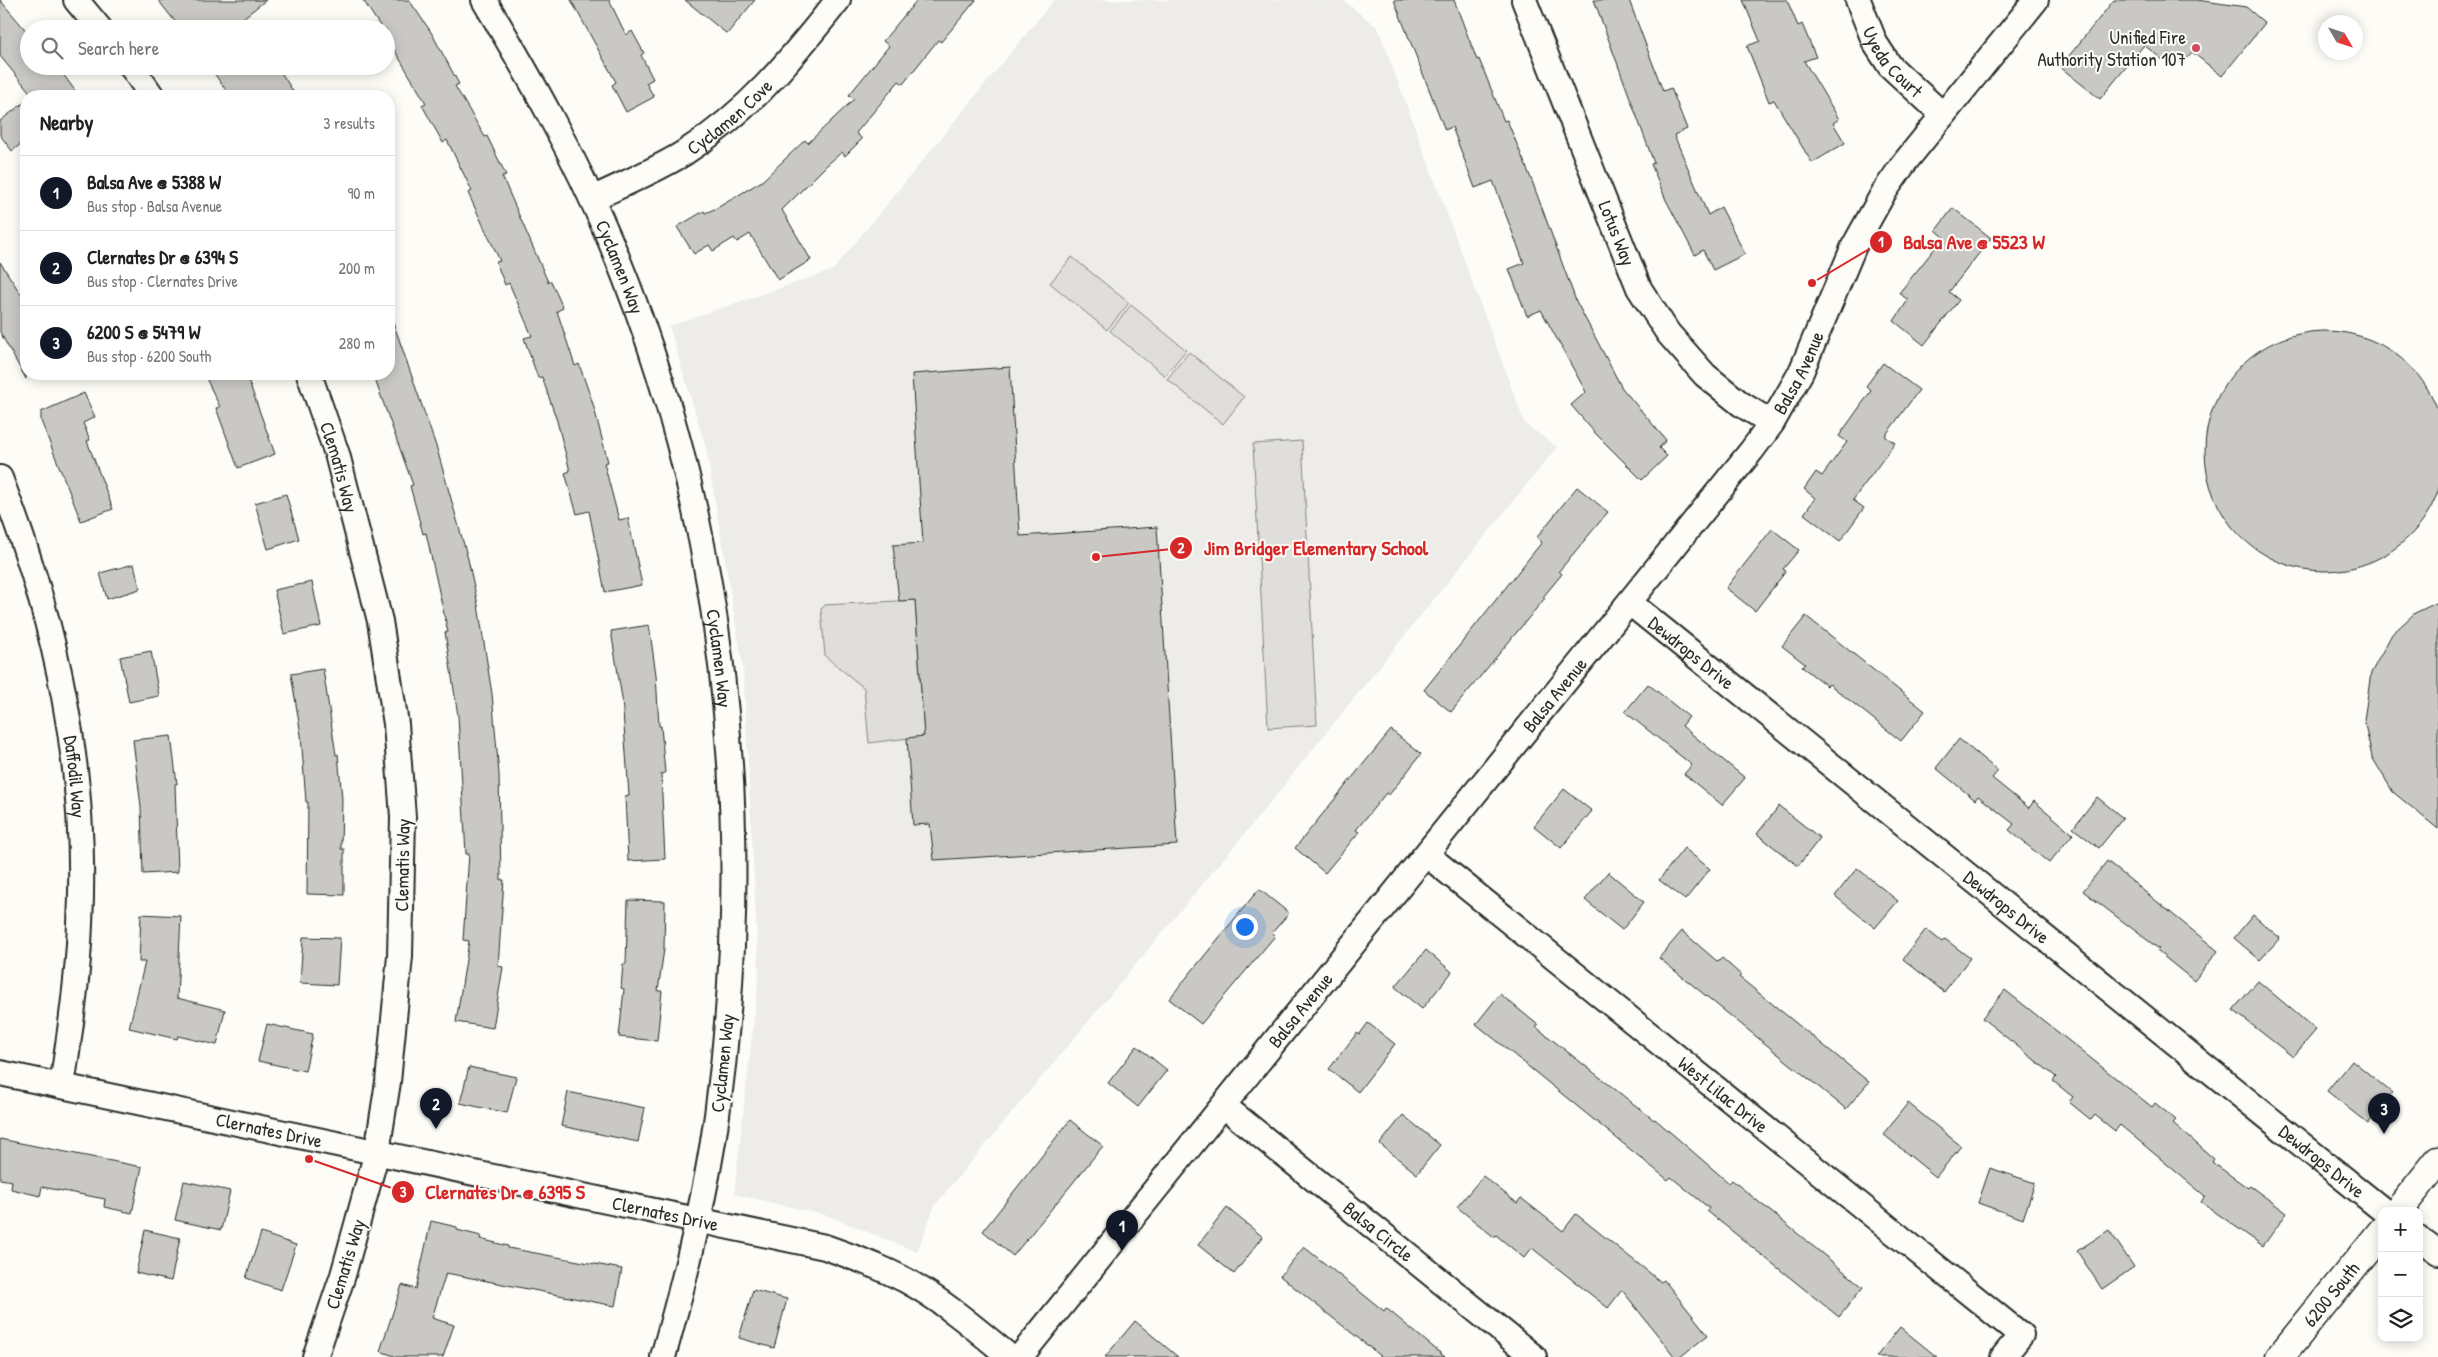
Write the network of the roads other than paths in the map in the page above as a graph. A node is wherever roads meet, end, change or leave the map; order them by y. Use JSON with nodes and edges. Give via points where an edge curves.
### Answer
{"nodes":[{"id":1,"x":76,"y":0,"type":"edge"},
{"id":2,"x":484,"y":0,"type":"edge"},
{"id":3,"x":838,"y":0,"type":"edge"},
{"id":4,"x":1524,"y":0,"type":"edge"},
{"id":5,"x":1858,"y":0,"type":"edge"},
{"id":6,"x":2036,"y":0,"type":"edge"},
{"id":7,"x":93,"y":20,"type":"edge"},
{"id":8,"x":137,"y":75,"type":"edge"},
{"id":9,"x":148,"y":90,"type":"edge"},
{"id":10,"x":1943,"y":115,"type":"junction"},
{"id":11,"x":592,"y":199,"type":"junction"},
{"id":12,"x":311,"y":380,"type":"edge"},
{"id":13,"x":1772,"y":423,"type":"junction"},
{"id":14,"x":0,"y":478,"type":"edge"},
{"id":15,"x":1630,"y":603,"type":"junction"},
{"id":16,"x":1427,"y":855,"type":"junction"},
{"id":17,"x":0,"y":1073,"type":"edge"},
{"id":18,"x":62,"y":1086,"type":"junction"},
{"id":19,"x":1224,"y":1106,"type":"junction"},
{"id":20,"x":377,"y":1152,"type":"junction"},
{"id":21,"x":2438,"y":1161,"type":"edge"},
{"id":22,"x":2379,"y":1207,"type":"edge"},
{"id":23,"x":2401,"y":1207,"type":"edge"},
{"id":24,"x":697,"y":1219,"type":"junction"},
{"id":25,"x":2378,"y":1236,"type":"edge"},
{"id":26,"x":2423,"y":1241,"type":"edge"},
{"id":27,"x":2438,"y":1252,"type":"edge"},
{"id":28,"x":314,"y":1357,"type":"edge"},
{"id":29,"x":663,"y":1357,"type":"edge"},
{"id":30,"x":1010,"y":1357,"type":"edge"},
{"id":31,"x":1020,"y":1357,"type":"edge"},
{"id":32,"x":1534,"y":1357,"type":"edge"},
{"id":33,"x":2003,"y":1357,"type":"edge"},
{"id":34,"x":2280,"y":1357,"type":"edge"}],
"edges":[{"from":1,"to":7,"type":"street"},
{"from":2,"to":11,"type":"street","name":"Cyclamen Way","via":[[529,77]]},
{"from":3,"to":11,"type":"street","name":"Cyclamen Cove","via":[[782,70],[736,116],[683,154]]},
{"from":4,"to":13,"type":"street","name":"Lotus Way","via":[[1639,288],[1668,333],[1705,375],[1741,404]]},
{"from":5,"to":10,"type":"street","name":"Uyeda Court","via":[[1875,43],[1890,66]]},
{"from":6,"to":10,"type":"street","name":"Balsa Avenue"},
{"from":8,"to":9,"type":"street"},
{"from":10,"to":13,"type":"street","name":"Balsa Avenue","via":[[1905,162],[1868,218],[1840,276],[1801,372]]},
{"from":11,"to":24,"type":"street","name":"Cyclamen Way","via":[[639,319],[681,457],[708,575],[725,700],[733,826],[732,952],[716,1120]]},
{"from":12,"to":20,"type":"street","name":"Clematis Way","via":[[337,454],[380,622],[396,724],[403,817],[400,956],[388,1082]]},
{"from":13,"to":15,"type":"street","name":"Balsa Avenue","via":[[1732,478]]},
{"from":14,"to":18,"type":"street","name":"Daffodil Way","via":[[57,655],[78,799],[81,923],[76,988]]},
{"from":15,"to":16,"type":"street","name":"Balsa Avenue"},
{"from":15,"to":22,"type":"street","name":"Dewdrops Drive"},
{"from":16,"to":19,"type":"street","name":"Balsa Avenue"},
{"from":16,"to":33,"type":"street","name":"West Lilac Drive","via":[[2020,1335]]},
{"from":17,"to":18,"type":"street","name":"Clernates Drive"},
{"from":18,"to":20,"type":"street","name":"Clernates Drive"},
{"from":19,"to":31,"type":"street","name":"Balsa Avenue"},
{"from":19,"to":32,"type":"street","name":"Balsa Circle"},
{"from":20,"to":24,"type":"street","name":"Clernates Drive"},
{"from":20,"to":28,"type":"street","name":"Clematis Way","via":[[343,1275]]},
{"from":21,"to":23,"type":"main road"},
{"from":24,"to":29,"type":"street","name":"Cyclamen Way"},
{"from":24,"to":30,"type":"street","name":"Clernates Drive","via":[[825,1247],[881,1268],[946,1306]]},
{"from":25,"to":34,"type":"main road","name":"6200 South"},
{"from":26,"to":27,"type":"street"}]}
